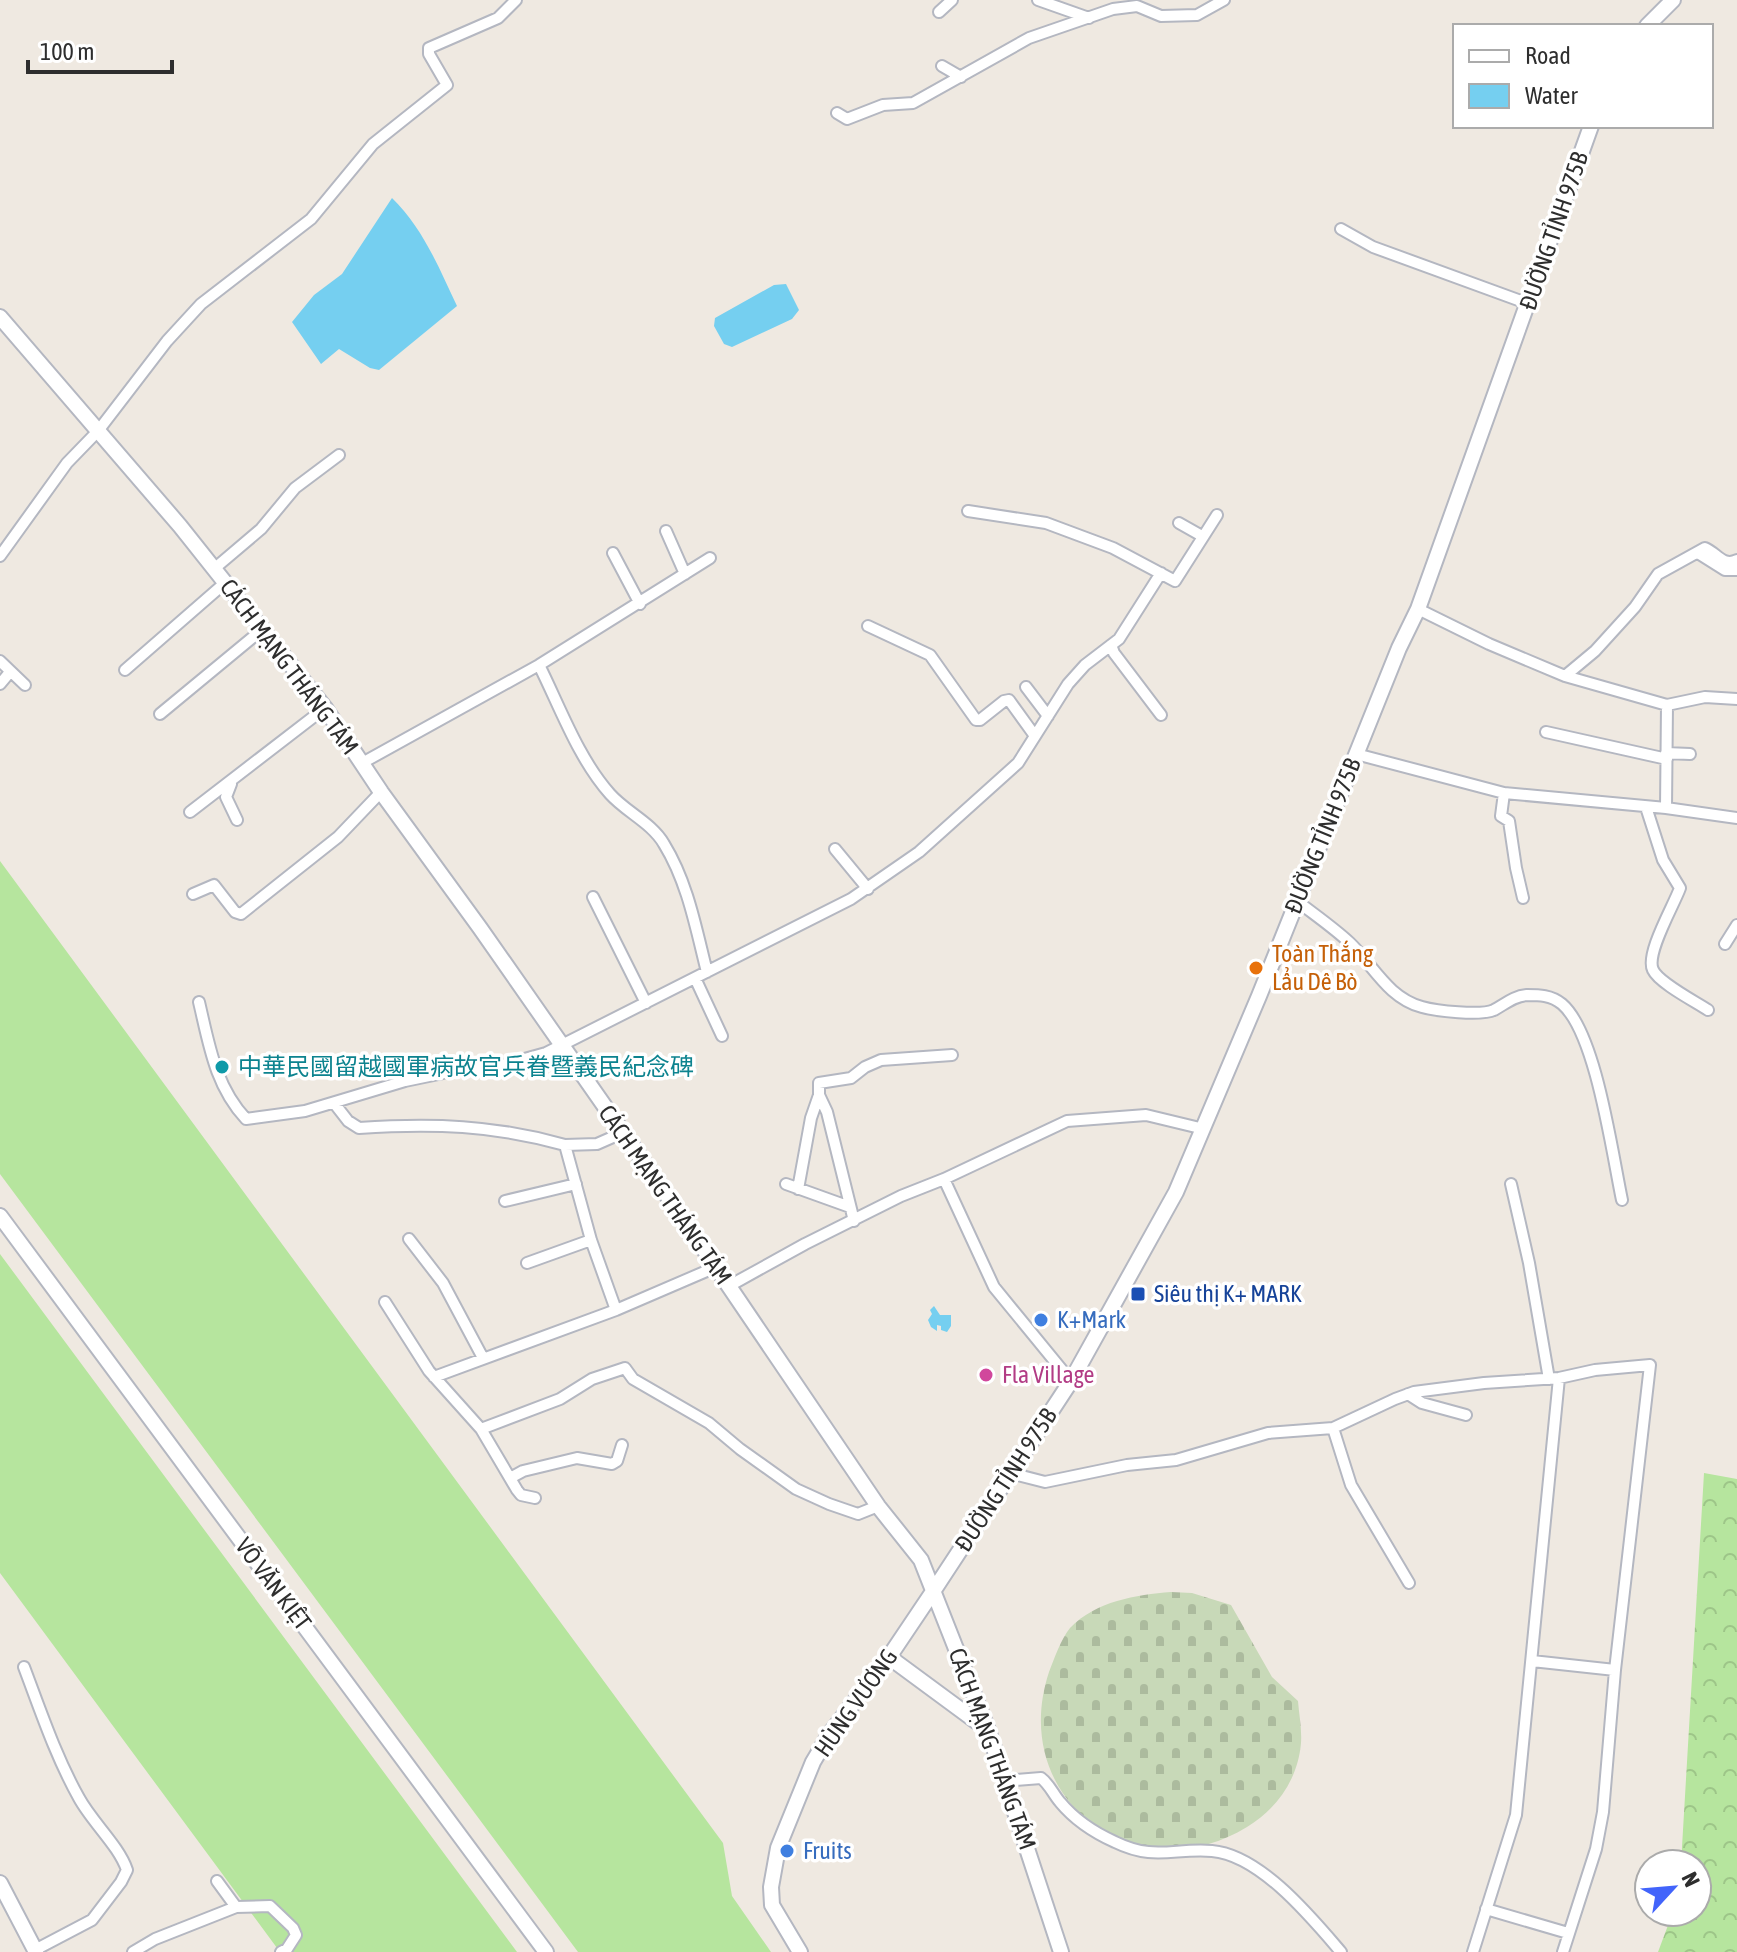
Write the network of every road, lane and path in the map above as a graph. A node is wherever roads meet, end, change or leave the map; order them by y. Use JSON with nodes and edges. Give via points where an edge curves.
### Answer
{"nodes":[{"id":1,"x":516,"y":0,"type":"edge"},
{"id":2,"x":952,"y":0,"type":"edge"},
{"id":3,"x":1038,"y":0,"type":"edge"},
{"id":4,"x":1224,"y":0,"type":"edge"},
{"id":5,"x":1673,"y":0,"type":"edge"},
{"id":6,"x":939,"y":12,"type":"dead end"},
{"id":7,"x":1090,"y":18,"type":"junction"},
{"id":8,"x":1649,"y":24,"type":"edge"},
{"id":9,"x":942,"y":66,"type":"dead end"},
{"id":10,"x":961,"y":77,"type":"junction"},
{"id":11,"x":837,"y":113,"type":"dead end"},
{"id":12,"x":1590,"y":128,"type":"edge"},
{"id":13,"x":1341,"y":229,"type":"dead end"},
{"id":14,"x":1529,"y":304,"type":"junction"},
{"id":15,"x":0,"y":317,"type":"edge"},
{"id":16,"x":98,"y":431,"type":"junction"},
{"id":17,"x":339,"y":455,"type":"dead end"},
{"id":18,"x":968,"y":511,"type":"dead end"},
{"id":19,"x":1217,"y":515,"type":"dead end"},
{"id":20,"x":1179,"y":523,"type":"dead end"},
{"id":21,"x":666,"y":531,"type":"dead end"},
{"id":22,"x":1202,"y":536,"type":"junction"},
{"id":23,"x":613,"y":553,"type":"dead end"},
{"id":24,"x":1698,"y":553,"type":"junction"},
{"id":25,"x":0,"y":556,"type":"edge"},
{"id":26,"x":710,"y":558,"type":"dead end"},
{"id":27,"x":1737,"y":560,"type":"edge"},
{"id":28,"x":215,"y":568,"type":"junction"},
{"id":29,"x":1737,"y":570,"type":"edge"},
{"id":30,"x":1161,"y":573,"type":"junction"},
{"id":31,"x":685,"y":574,"type":"junction"},
{"id":32,"x":226,"y":582,"type":"junction"},
{"id":33,"x":640,"y":604,"type":"junction"},
{"id":34,"x":1418,"y":609,"type":"junction"},
{"id":35,"x":868,"y":626,"type":"dead end"},
{"id":36,"x":264,"y":628,"type":"junction"},
{"id":37,"x":1111,"y":645,"type":"junction"},
{"id":38,"x":0,"y":661,"type":"edge"},
{"id":39,"x":539,"y":665,"type":"junction"},
{"id":40,"x":125,"y":670,"type":"dead end"},
{"id":41,"x":10,"y":672,"type":"junction"},
{"id":42,"x":1565,"y":676,"type":"junction"},
{"id":43,"x":0,"y":684,"type":"edge"},
{"id":44,"x":25,"y":685,"type":"dead end"},
{"id":45,"x":1026,"y":687,"type":"dead end"},
{"id":46,"x":1737,"y":699,"type":"edge"},
{"id":47,"x":1667,"y":705,"type":"junction"},
{"id":48,"x":325,"y":708,"type":"junction"},
{"id":49,"x":160,"y":714,"type":"dead end"},
{"id":50,"x":1161,"y":715,"type":"dead end"},
{"id":51,"x":1048,"y":716,"type":"junction"},
{"id":52,"x":1546,"y":732,"type":"dead end"},
{"id":53,"x":1035,"y":736,"type":"junction"},
{"id":54,"x":1356,"y":754,"type":"junction"},
{"id":55,"x":1690,"y":754,"type":"dead end"},
{"id":56,"x":1666,"y":756,"type":"junction"},
{"id":57,"x":362,"y":763,"type":"junction"},
{"id":58,"x":232,"y":783,"type":"junction"},
{"id":59,"x":381,"y":792,"type":"junction"},
{"id":60,"x":1504,"y":793,"type":"junction"},
{"id":61,"x":1646,"y":807,"type":"junction"},
{"id":62,"x":1666,"y":808,"type":"junction"},
{"id":63,"x":190,"y":812,"type":"dead end"},
{"id":64,"x":1737,"y":818,"type":"edge"},
{"id":65,"x":237,"y":820,"type":"dead end"},
{"id":66,"x":835,"y":849,"type":"dead end"},
{"id":67,"x":868,"y":889,"type":"junction"},
{"id":68,"x":193,"y":894,"type":"dead end"},
{"id":69,"x":593,"y":897,"type":"dead end"},
{"id":70,"x":1523,"y":898,"type":"dead end"},
{"id":71,"x":1297,"y":901,"type":"junction"},
{"id":72,"x":1737,"y":925,"type":"edge"},
{"id":73,"x":1725,"y":944,"type":"dead end"},
{"id":74,"x":707,"y":972,"type":"junction"},
{"id":75,"x":695,"y":978,"type":"junction"},
{"id":76,"x":199,"y":1002,"type":"dead end"},
{"id":77,"x":646,"y":1003,"type":"junction"},
{"id":78,"x":1708,"y":1010,"type":"dead end"},
{"id":79,"x":722,"y":1036,"type":"dead end"},
{"id":80,"x":560,"y":1046,"type":"junction"},
{"id":81,"x":952,"y":1055,"type":"dead end"},
{"id":82,"x":819,"y":1095,"type":"junction"},
{"id":83,"x":334,"y":1103,"type":"junction"},
{"id":84,"x":1204,"y":1129,"type":"junction"},
{"id":85,"x":622,"y":1133,"type":"junction"},
{"id":86,"x":565,"y":1145,"type":"junction"},
{"id":87,"x":944,"y":1179,"type":"junction"},
{"id":88,"x":576,"y":1184,"type":"junction"},
{"id":89,"x":786,"y":1184,"type":"dead end"},
{"id":90,"x":1511,"y":1184,"type":"dead end"},
{"id":91,"x":798,"y":1189,"type":"junction"},
{"id":92,"x":1622,"y":1200,"type":"dead end"},
{"id":93,"x":505,"y":1201,"type":"dead end"},
{"id":94,"x":850,"y":1207,"type":"junction"},
{"id":95,"x":0,"y":1216,"type":"edge"},
{"id":96,"x":854,"y":1221,"type":"junction"},
{"id":97,"x":409,"y":1239,"type":"dead end"},
{"id":98,"x":591,"y":1240,"type":"junction"},
{"id":99,"x":527,"y":1263,"type":"dead end"},
{"id":100,"x":716,"y":1267,"type":"junction"},
{"id":101,"x":729,"y":1286,"type":"junction"},
{"id":102,"x":385,"y":1302,"type":"dead end"},
{"id":103,"x":616,"y":1310,"type":"junction"},
{"id":104,"x":483,"y":1358,"type":"junction"},
{"id":105,"x":434,"y":1377,"type":"junction"},
{"id":106,"x":1554,"y":1378,"type":"junction"},
{"id":107,"x":1071,"y":1381,"type":"junction"},
{"id":108,"x":1408,"y":1394,"type":"junction"},
{"id":109,"x":1466,"y":1415,"type":"dead end"},
{"id":110,"x":1333,"y":1428,"type":"junction"},
{"id":111,"x":481,"y":1429,"type":"junction"},
{"id":112,"x":622,"y":1445,"type":"dead end"},
{"id":113,"x":1010,"y":1473,"type":"junction"},
{"id":114,"x":510,"y":1478,"type":"junction"},
{"id":115,"x":535,"y":1498,"type":"dead end"},
{"id":116,"x":878,"y":1506,"type":"junction"},
{"id":117,"x":1409,"y":1583,"type":"dead end"},
{"id":118,"x":932,"y":1593,"type":"junction"},
{"id":119,"x":889,"y":1657,"type":"junction"},
{"id":120,"x":1532,"y":1661,"type":"junction"},
{"id":121,"x":24,"y":1667,"type":"dead end"},
{"id":122,"x":1615,"y":1670,"type":"junction"},
{"id":123,"x":988,"y":1730,"type":"junction"},
{"id":124,"x":1005,"y":1781,"type":"junction"},
{"id":125,"x":217,"y":1881,"type":"dead end"},
{"id":126,"x":0,"y":1883,"type":"edge"},
{"id":127,"x":236,"y":1907,"type":"junction"},
{"id":128,"x":1486,"y":1909,"type":"junction"},
{"id":129,"x":1568,"y":1933,"type":"junction"},
{"id":130,"x":36,"y":1951,"type":"edge"},
{"id":131,"x":133,"y":1952,"type":"edge"},
{"id":132,"x":281,"y":1952,"type":"edge"},
{"id":133,"x":546,"y":1952,"type":"edge"},
{"id":134,"x":800,"y":1952,"type":"edge"},
{"id":135,"x":1061,"y":1952,"type":"edge"},
{"id":136,"x":1341,"y":1952,"type":"edge"},
{"id":137,"x":1473,"y":1952,"type":"edge"},
{"id":138,"x":1563,"y":1952,"type":"edge"}],
"edges":[{"from":1,"to":16,"type":"street","via":[[498,18],[429,48],[447,85],[373,144],[311,219],[201,304]]},
{"from":2,"to":6,"type":"street"},
{"from":3,"to":7,"type":"street"},
{"from":4,"to":7,"type":"street","via":[[1197,15],[1161,16],[1126,6]]},
{"from":5,"to":8,"type":"street"},
{"from":7,"to":10,"type":"street","via":[[1029,38]]},
{"from":9,"to":10,"type":"street"},
{"from":10,"to":11,"type":"street","via":[[913,103],[883,105],[847,119]]},
{"from":12,"to":14,"type":"street","name":"ĐƯỜNG TỈNH 975B"},
{"from":13,"to":14,"type":"street","via":[[1373,247]]},
{"from":14,"to":34,"type":"street","name":"ĐƯỜNG TỈNH 975B"},
{"from":15,"to":16,"type":"street","name":"CÁCH MẠNG THÁNG TÁM"},
{"from":16,"to":25,"type":"street","via":[[67,463]]},
{"from":16,"to":28,"type":"street","name":"CÁCH MẠNG THÁNG TÁM"},
{"from":17,"to":28,"type":"street","via":[[295,488],[261,529]]},
{"from":18,"to":30,"type":"street","via":[[1046,523]]},
{"from":19,"to":22,"type":"street"},
{"from":20,"to":22,"type":"street"},
{"from":21,"to":31,"type":"street"},
{"from":22,"to":30,"type":"street","via":[[1175,581]]},
{"from":23,"to":33,"type":"street"},
{"from":24,"to":27,"type":"street","via":[[1705,548],[1725,562]]},
{"from":24,"to":29,"type":"street","via":[[1725,570]]},
{"from":24,"to":42,"type":"street","via":[[1658,574],[1595,651]]},
{"from":26,"to":31,"type":"street"},
{"from":28,"to":32,"type":"street","name":"CÁCH MẠNG THÁNG TÁM"},
{"from":30,"to":37,"type":"street"},
{"from":31,"to":33,"type":"street"},
{"from":32,"to":36,"type":"street","name":"CÁCH MẠNG THÁNG TÁM"},
{"from":32,"to":40,"type":"street"},
{"from":33,"to":39,"type":"street"},
{"from":34,"to":42,"type":"street"},
{"from":34,"to":54,"type":"street","name":"ĐƯỜNG TỈNH 975B"},
{"from":35,"to":53,"type":"street","via":[[930,655],[976,720],[1009,700]]},
{"from":36,"to":48,"type":"street","name":"CÁCH MẠNG THÁNG TÁM"},
{"from":36,"to":49,"type":"street"},
{"from":37,"to":50,"type":"street"},
{"from":37,"to":51,"type":"street","via":[[1077,673]]},
{"from":38,"to":41,"type":"street"},
{"from":39,"to":57,"type":"street"},
{"from":39,"to":74,"type":"street","via":[[597,776],[663,841],[687,894]]},
{"from":41,"to":43,"type":"street"},
{"from":41,"to":44,"type":"street"},
{"from":42,"to":47,"type":"street"},
{"from":45,"to":51,"type":"street"},
{"from":46,"to":47,"type":"street","via":[[1705,697]]},
{"from":47,"to":56,"type":"street"},
{"from":48,"to":57,"type":"street","name":"CÁCH MẠNG THÁNG TÁM"},
{"from":48,"to":58,"type":"street"},
{"from":51,"to":53,"type":"street"},
{"from":52,"to":56,"type":"street"},
{"from":53,"to":67,"type":"street","via":[[1008,774]]},
{"from":54,"to":60,"type":"street"},
{"from":54,"to":71,"type":"street","name":"ĐƯỜNG TỈNH 975B"},
{"from":55,"to":56,"type":"street"},
{"from":56,"to":62,"type":"street"},
{"from":57,"to":59,"type":"street","name":"CÁCH MẠNG THÁNG TÁM"},
{"from":58,"to":63,"type":"street"},
{"from":58,"to":65,"type":"street","via":[[226,797]]},
{"from":59,"to":68,"type":"street","via":[[338,837],[241,914],[214,885]]},
{"from":59,"to":80,"type":"street","name":"CÁCH MẠNG THÁNG TÁM"},
{"from":60,"to":61,"type":"street"},
{"from":60,"to":70,"type":"street","via":[[1501,816],[1509,821]]},
{"from":61,"to":62,"type":"street"},
{"from":61,"to":78,"type":"street","via":[[1663,860],[1680,888],[1651,964],[1660,978]]},
{"from":62,"to":64,"type":"street"},
{"from":66,"to":67,"type":"street"},
{"from":67,"to":74,"type":"street"},
{"from":69,"to":77,"type":"street"},
{"from":71,"to":84,"type":"street","name":"ĐƯỜNG TỈNH 975B"},
{"from":71,"to":92,"type":"street","via":[[1351,944],[1391,989],[1422,1007],[1482,1013],[1520,996],[1539,995],[1562,1004],[1581,1032],[1595,1068]]},
{"from":72,"to":73,"type":"street"},
{"from":74,"to":75,"type":"street"},
{"from":75,"to":77,"type":"street"},
{"from":75,"to":79,"type":"street"},
{"from":76,"to":83,"type":"street","via":[[217,1073],[246,1119]]},
{"from":77,"to":80,"type":"street"},
{"from":80,"to":83,"type":"street","via":[[505,1065],[437,1073]]},
{"from":80,"to":85,"type":"street","name":"CÁCH MẠNG THÁNG TÁM"},
{"from":81,"to":82,"type":"street","via":[[881,1060],[851,1078],[819,1083]]},
{"from":82,"to":91,"type":"street"},
{"from":82,"to":94,"type":"street"},
{"from":83,"to":86,"type":"street","via":[[359,1128],[450,1124],[524,1133]]},
{"from":84,"to":87,"type":"street","via":[[1146,1115],[1067,1121]]},
{"from":84,"to":107,"type":"street","name":"ĐƯỜNG TỈNH 975B","via":[[1176,1192]]},
{"from":85,"to":86,"type":"street","via":[[597,1144]]},
{"from":85,"to":100,"type":"street","name":"CÁCH MẠNG THÁNG TÁM"},
{"from":86,"to":88,"type":"street"},
{"from":87,"to":96,"type":"street"},
{"from":87,"to":107,"type":"street","via":[[994,1287]]},
{"from":88,"to":93,"type":"street"},
{"from":88,"to":98,"type":"street"},
{"from":89,"to":91,"type":"street"},
{"from":90,"to":106,"type":"street"},
{"from":91,"to":94,"type":"street"},
{"from":94,"to":96,"type":"street"},
{"from":95,"to":133,"type":"street","name":"VÕ VĂN KIỆT"},
{"from":96,"to":101,"type":"street"},
{"from":97,"to":104,"type":"street","via":[[443,1283]]},
{"from":98,"to":99,"type":"street"},
{"from":98,"to":103,"type":"street"},
{"from":100,"to":101,"type":"street","name":"CÁCH MẠNG THÁNG TÁM"},
{"from":100,"to":103,"type":"street"},
{"from":101,"to":116,"type":"street","name":"CÁCH MẠNG THÁNG TÁM"},
{"from":102,"to":105,"type":"street"},
{"from":103,"to":104,"type":"street"},
{"from":104,"to":105,"type":"street"},
{"from":105,"to":111,"type":"street"},
{"from":106,"to":108,"type":"street"},
{"from":106,"to":120,"type":"street"},
{"from":106,"to":122,"type":"street","via":[[1650,1365]]},
{"from":107,"to":113,"type":"street","name":"ĐƯỜNG TỈNH 975B"},
{"from":108,"to":109,"type":"street"},
{"from":108,"to":110,"type":"street"},
{"from":110,"to":113,"type":"street","via":[[1268,1433],[1176,1460],[1045,1482]]},
{"from":110,"to":117,"type":"street","via":[[1351,1485]]},
{"from":111,"to":114,"type":"street"},
{"from":111,"to":116,"type":"street","via":[[625,1368],[633,1379],[709,1423],[796,1489],[858,1514]]},
{"from":112,"to":114,"type":"street","via":[[612,1464],[577,1458]]},
{"from":113,"to":118,"type":"street","name":"ĐƯỜNG TỈNH 975B"},
{"from":114,"to":115,"type":"street","via":[[521,1495]]},
{"from":116,"to":118,"type":"street","name":"CÁCH MẠNG THÁNG TÁM","via":[[921,1560]]},
{"from":118,"to":119,"type":"street","name":"HÙNG VƯƠNG"},
{"from":118,"to":123,"type":"street","name":"CÁCH MẠNG THÁNG TÁM"},
{"from":119,"to":123,"type":"street"},
{"from":119,"to":134,"type":"street","name":"HÙNG VƯƠNG","via":[[829,1735],[778,1848],[772,1905]]},
{"from":120,"to":122,"type":"street"},
{"from":120,"to":128,"type":"street","via":[[1516,1815]]},
{"from":121,"to":130,"type":"street","via":[[66,1772],[127,1870],[92,1920]]},
{"from":122,"to":129,"type":"street","via":[[1601,1825]]},
{"from":123,"to":124,"type":"street","name":"CÁCH MẠNG THÁNG TÁM"},
{"from":124,"to":135,"type":"street","name":"CÁCH MẠNG THÁNG TÁM"},
{"from":124,"to":136,"type":"street","via":[[1041,1778],[1083,1824],[1140,1853],[1211,1851],[1243,1860],[1275,1883]]},
{"from":125,"to":127,"type":"street"},
{"from":126,"to":130,"type":"street"},
{"from":127,"to":131,"type":"street"},
{"from":127,"to":132,"type":"street","via":[[263,1904],[277,1911],[296,1935]]},
{"from":128,"to":129,"type":"street"},
{"from":128,"to":137,"type":"street"},
{"from":129,"to":138,"type":"street"}]}
